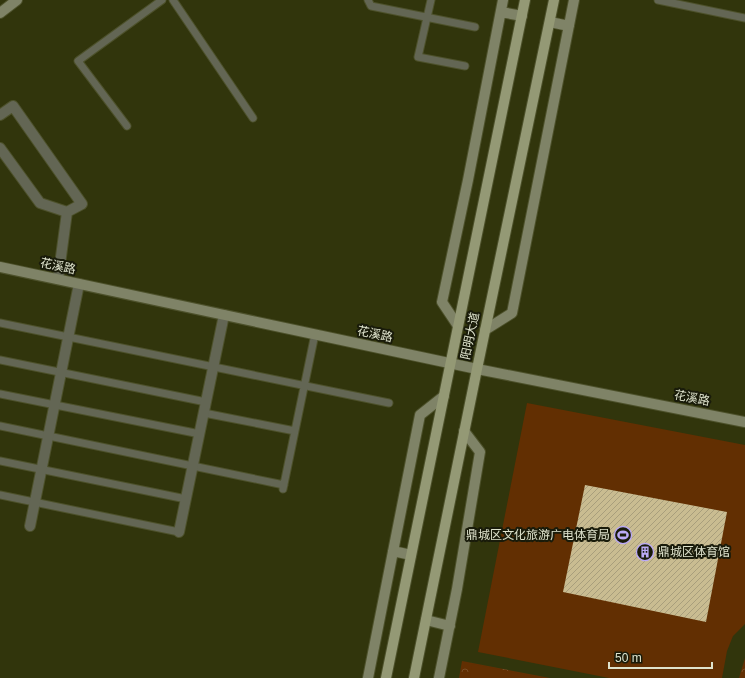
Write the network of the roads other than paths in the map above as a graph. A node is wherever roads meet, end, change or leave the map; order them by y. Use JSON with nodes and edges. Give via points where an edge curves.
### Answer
{"nodes":[{"id":1,"x":17,"y":0,"type":"edge"},
{"id":2,"x":162,"y":0,"type":"edge"},
{"id":3,"x":173,"y":0,"type":"edge"},
{"id":4,"x":368,"y":0,"type":"edge"},
{"id":5,"x":431,"y":0,"type":"edge"},
{"id":6,"x":503,"y":0,"type":"edge"},
{"id":7,"x":525,"y":0,"type":"edge"},
{"id":8,"x":554,"y":0,"type":"edge"},
{"id":9,"x":574,"y":0,"type":"edge"},
{"id":10,"x":658,"y":0,"type":"edge"},
{"id":11,"x":501,"y":12,"type":"junction"},
{"id":12,"x":0,"y":13,"type":"edge"},
{"id":13,"x":522,"y":16,"type":"junction"},
{"id":14,"x":427,"y":17,"type":"junction"},
{"id":15,"x":745,"y":18,"type":"edge"},
{"id":16,"x":550,"y":22,"type":"junction"},
{"id":17,"x":475,"y":26,"type":"dead end"},
{"id":18,"x":569,"y":26,"type":"junction"},
{"id":19,"x":465,"y":66,"type":"dead end"},
{"id":20,"x":0,"y":115,"type":"edge"},
{"id":21,"x":253,"y":118,"type":"dead end"},
{"id":22,"x":127,"y":126,"type":"dead end"},
{"id":23,"x":0,"y":148,"type":"edge"},
{"id":24,"x":67,"y":212,"type":"junction"},
{"id":25,"x":0,"y":267,"type":"edge"},
{"id":26,"x":58,"y":279,"type":"junction"},
{"id":27,"x":79,"y":284,"type":"junction"},
{"id":28,"x":224,"y":315,"type":"junction"},
{"id":29,"x":0,"y":323,"type":"edge"},
{"id":30,"x":458,"y":326,"type":"junction"},
{"id":31,"x":485,"y":330,"type":"junction"},
{"id":32,"x":315,"y":334,"type":"junction"},
{"id":33,"x":68,"y":337,"type":"junction"},
{"id":34,"x":0,"y":360,"type":"edge"},
{"id":35,"x":450,"y":363,"type":"junction"},
{"id":36,"x":214,"y":367,"type":"junction"},
{"id":37,"x":477,"y":369,"type":"junction"},
{"id":38,"x":61,"y":372,"type":"junction"},
{"id":39,"x":305,"y":385,"type":"junction"},
{"id":40,"x":0,"y":394,"type":"edge"},
{"id":41,"x":444,"y":396,"type":"junction"},
{"id":42,"x":206,"y":402,"type":"junction"},
{"id":43,"x":389,"y":403,"type":"dead end"},
{"id":44,"x":55,"y":405,"type":"junction"},
{"id":45,"x":204,"y":413,"type":"junction"},
{"id":46,"x":745,"y":422,"type":"edge"},
{"id":47,"x":0,"y":426,"type":"edge"},
{"id":48,"x":295,"y":431,"type":"junction"},
{"id":49,"x":464,"y":431,"type":"junction"},
{"id":50,"x":200,"y":434,"type":"junction"},
{"id":51,"x":48,"y":436,"type":"junction"},
{"id":52,"x":0,"y":461,"type":"edge"},
{"id":53,"x":193,"y":466,"type":"junction"},
{"id":54,"x":42,"y":470,"type":"junction"},
{"id":55,"x":0,"y":495,"type":"edge"},
{"id":56,"x":186,"y":499,"type":"junction"},
{"id":57,"x":35,"y":502,"type":"junction"},
{"id":58,"x":30,"y":526,"type":"dead end"},
{"id":59,"x":179,"y":532,"type":"joint"},
{"id":60,"x":393,"y":551,"type":"junction"},
{"id":61,"x":411,"y":555,"type":"junction"},
{"id":62,"x":426,"y":620,"type":"junction"},
{"id":63,"x":450,"y":626,"type":"junction"},
{"id":64,"x":368,"y":678,"type":"edge"},
{"id":65,"x":386,"y":678,"type":"edge"},
{"id":66,"x":414,"y":678,"type":"edge"},
{"id":67,"x":439,"y":678,"type":"edge"}],
"edges":[{"from":1,"to":12,"type":"street"},
{"from":2,"to":22,"type":"lane","via":[[78,61]]},
{"from":3,"to":21,"type":"lane"},
{"from":4,"to":14,"type":"lane","via":[[371,6]]},
{"from":5,"to":14,"type":"lane"},
{"from":6,"to":11,"type":"street"},
{"from":7,"to":13,"type":"main road","name":"阳明大道"},
{"from":8,"to":16,"type":"main road","name":"阳明大道"},
{"from":9,"to":18,"type":"street"},
{"from":10,"to":15,"type":"lane"},
{"from":11,"to":13,"type":"street"},
{"from":11,"to":30,"type":"street","via":[[442,302]]},
{"from":13,"to":30,"type":"main road","name":"阳明大道"},
{"from":14,"to":17,"type":"lane"},
{"from":14,"to":19,"type":"lane","via":[[418,57]]},
{"from":16,"to":18,"type":"street"},
{"from":16,"to":31,"type":"main road","name":"阳明大道"},
{"from":18,"to":31,"type":"street","via":[[512,313]]},
{"from":20,"to":24,"type":"street","via":[[13,106],[82,204]]},
{"from":23,"to":24,"type":"street","via":[[40,203]]},
{"from":24,"to":26,"type":"street"},
{"from":25,"to":26,"type":"street","name":"花溪路"},
{"from":26,"to":27,"type":"street","name":"花溪路"},
{"from":27,"to":28,"type":"street","name":"花溪路"},
{"from":27,"to":33,"type":"street"},
{"from":28,"to":32,"type":"street","name":"花溪路"},
{"from":28,"to":36,"type":"street"},
{"from":29,"to":33,"type":"lane"},
{"from":30,"to":35,"type":"main road","name":"阳明大道"},
{"from":31,"to":37,"type":"main road","name":"阳明大道"},
{"from":32,"to":35,"type":"street","name":"花溪路"},
{"from":32,"to":39,"type":"lane"},
{"from":33,"to":36,"type":"lane"},
{"from":33,"to":38,"type":"street"},
{"from":34,"to":38,"type":"lane"},
{"from":35,"to":37,"type":"street","name":"花溪路"},
{"from":35,"to":41,"type":"main road","name":"阳明大道"},
{"from":36,"to":39,"type":"lane"},
{"from":36,"to":42,"type":"street"},
{"from":37,"to":46,"type":"street","name":"花溪路"},
{"from":37,"to":49,"type":"main road","name":"阳明大道"},
{"from":38,"to":42,"type":"lane"},
{"from":38,"to":44,"type":"street"},
{"from":39,"to":43,"type":"lane"},
{"from":39,"to":48,"type":"lane"},
{"from":40,"to":44,"type":"lane"},
{"from":41,"to":60,"type":"street","via":[[420,415]]},
{"from":41,"to":61,"type":"main road","name":"阳明大道"},
{"from":42,"to":45,"type":"street"},
{"from":44,"to":50,"type":"lane"},
{"from":44,"to":51,"type":"street"},
{"from":45,"to":48,"type":"lane"},
{"from":45,"to":50,"type":"street"},
{"from":47,"to":51,"type":"lane"},
{"from":48,"to":53,"type":"lane","via":[[284,487]]},
{"from":49,"to":62,"type":"main road","name":"阳明大道"},
{"from":49,"to":63,"type":"street","via":[[480,452]]},
{"from":50,"to":53,"type":"street"},
{"from":51,"to":53,"type":"lane"},
{"from":51,"to":54,"type":"street"},
{"from":52,"to":54,"type":"lane"},
{"from":53,"to":56,"type":"street"},
{"from":54,"to":56,"type":"lane"},
{"from":54,"to":57,"type":"street"},
{"from":55,"to":57,"type":"lane"},
{"from":56,"to":59,"type":"street"},
{"from":57,"to":58,"type":"street"},
{"from":57,"to":59,"type":"lane"},
{"from":60,"to":61,"type":"street"},
{"from":60,"to":64,"type":"street"},
{"from":61,"to":65,"type":"main road","name":"阳明大道"},
{"from":62,"to":63,"type":"street"},
{"from":62,"to":66,"type":"main road","name":"阳明大道"},
{"from":63,"to":67,"type":"street"}]}
